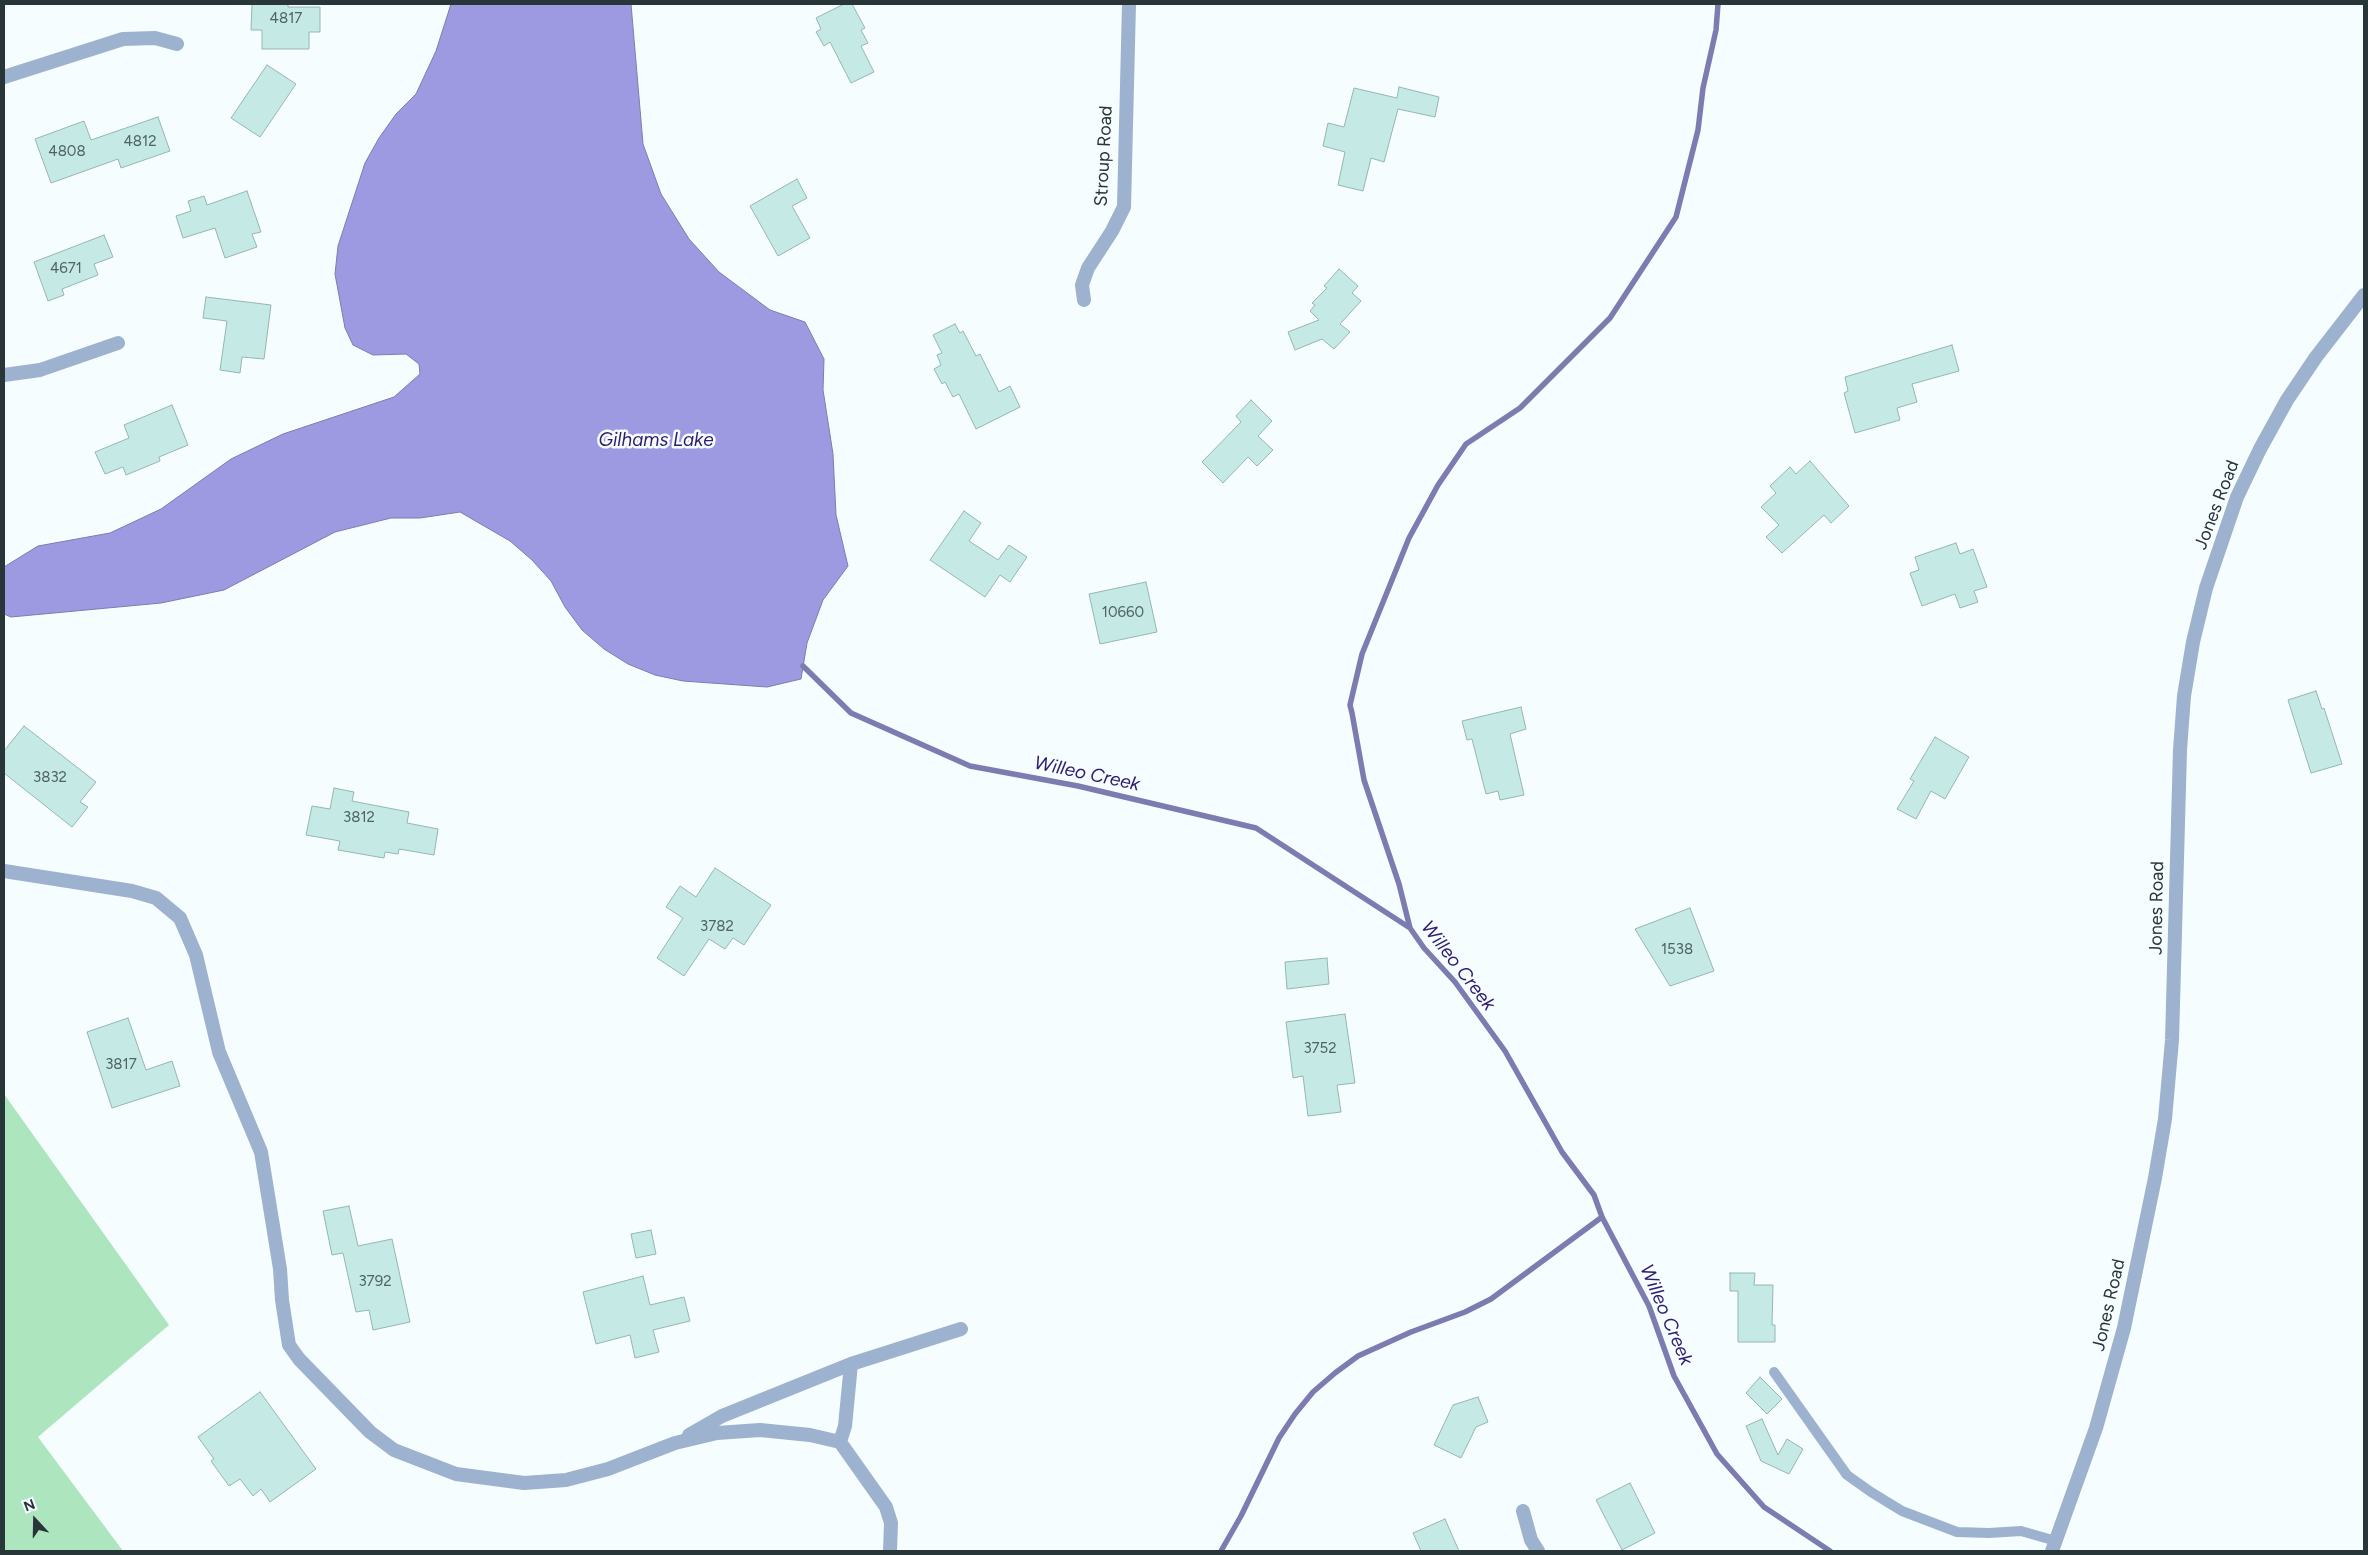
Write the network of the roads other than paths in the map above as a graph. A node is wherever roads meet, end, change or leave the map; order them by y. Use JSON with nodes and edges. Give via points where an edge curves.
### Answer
{"nodes":[{"id":1,"x":1129,"y":4,"type":"edge"},
{"id":2,"x":177,"y":44,"type":"dead end"},
{"id":3,"x":4,"y":77,"type":"edge"},
{"id":4,"x":2364,"y":295,"type":"edge"},
{"id":5,"x":1084,"y":300,"type":"dead end"},
{"id":6,"x":118,"y":343,"type":"dead end"},
{"id":7,"x":4,"y":375,"type":"edge"},
{"id":8,"x":4,"y":871,"type":"edge"},
{"id":9,"x":961,"y":1329,"type":"dead end"},
{"id":10,"x":851,"y":1364,"type":"junction"},
{"id":11,"x":1774,"y":1372,"type":"dead end"},
{"id":12,"x":840,"y":1442,"type":"junction"},
{"id":13,"x":675,"y":1443,"type":"junction"},
{"id":14,"x":1523,"y":1511,"type":"dead end"},
{"id":15,"x":2054,"y":1546,"type":"edge"},
{"id":16,"x":890,"y":1551,"type":"edge"},
{"id":17,"x":1538,"y":1551,"type":"edge"}],
"edges":[{"from":1,"to":5,"type":"street","name":"Stroup Road","via":[[1124,207],[1088,268],[1082,285]]},
{"from":2,"to":3,"type":"street","via":[[155,38],[123,39]]},
{"from":4,"to":15,"type":"street","name":"Jones Road","via":[[2316,356],[2260,449],[2237,497],[2206,588],[2184,696],[2172,1040],[2163,1129],[2124,1328],[2096,1428]]},
{"from":6,"to":7,"type":"street","via":[[40,370]]},
{"from":8,"to":13,"type":"street","via":[[132,891],[156,898],[180,918],[196,955],[219,1052],[261,1152],[289,1346],[370,1432],[394,1450],[456,1474],[524,1483],[566,1480],[608,1469]]},
{"from":9,"to":10,"type":"street"},
{"from":10,"to":12,"type":"street"},
{"from":10,"to":13,"type":"street","via":[[722,1416]]},
{"from":11,"to":15,"type":"lane","via":[[1847,1475],[1886,1502],[1957,1532],[2021,1531]]},
{"from":12,"to":13,"type":"street","via":[[760,1430],[717,1433]]},
{"from":12,"to":16,"type":"street","via":[[886,1507]]},
{"from":14,"to":17,"type":"street","via":[[1531,1540]]}]}
